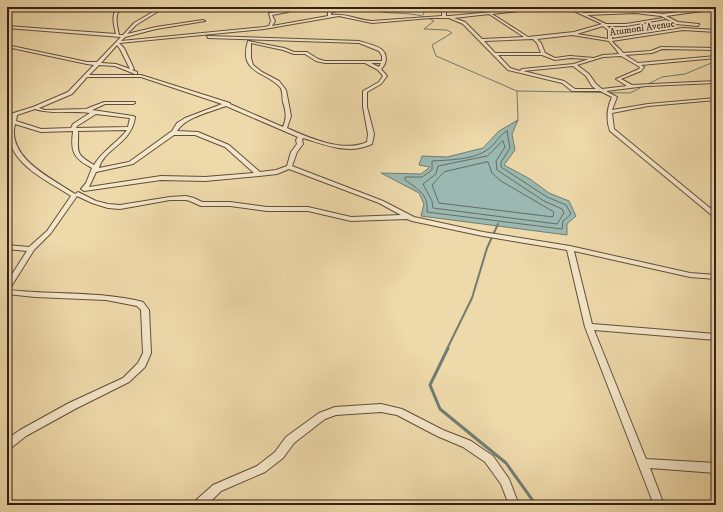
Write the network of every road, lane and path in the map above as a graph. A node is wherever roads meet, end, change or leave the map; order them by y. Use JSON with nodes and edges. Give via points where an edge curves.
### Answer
{"nodes":[{"id":1,"x":119,"y":7,"type":"edge"},
{"id":2,"x":163,"y":7,"type":"edge"},
{"id":3,"x":343,"y":7,"type":"edge"},
{"id":4,"x":447,"y":7,"type":"edge"},
{"id":5,"x":492,"y":7,"type":"edge"},
{"id":6,"x":529,"y":7,"type":"edge"},
{"id":7,"x":552,"y":7,"type":"edge"},
{"id":8,"x":578,"y":7,"type":"edge"},
{"id":9,"x":634,"y":7,"type":"edge"},
{"id":10,"x":704,"y":8,"type":"edge"},
{"id":11,"x":716,"y":8,"type":"edge"},
{"id":12,"x":534,"y":9,"type":"junction"},
{"id":13,"x":286,"y":12,"type":"dead end"},
{"id":14,"x":502,"y":12,"type":"junction"},
{"id":15,"x":489,"y":13,"type":"junction"},
{"id":16,"x":583,"y":14,"type":"junction"},
{"id":17,"x":663,"y":16,"type":"junction"},
{"id":18,"x":330,"y":17,"type":"junction"},
{"id":19,"x":444,"y":17,"type":"junction"},
{"id":20,"x":450,"y":17,"type":"junction"},
{"id":21,"x":668,"y":19,"type":"junction"},
{"id":22,"x":203,"y":21,"type":"dead end"},
{"id":23,"x":604,"y":24,"type":"junction"},
{"id":24,"x":7,"y":27,"type":"edge"},
{"id":25,"x":270,"y":27,"type":"junction"},
{"id":26,"x":246,"y":30,"type":"junction"},
{"id":27,"x":711,"y":30,"type":"junction"},
{"id":28,"x":716,"y":30,"type":"edge"},
{"id":29,"x":571,"y":34,"type":"junction"},
{"id":30,"x":716,"y":34,"type":"edge"},
{"id":31,"x":118,"y":36,"type":"junction"},
{"id":32,"x":124,"y":36,"type":"junction"},
{"id":33,"x":191,"y":36,"type":"junction"},
{"id":34,"x":533,"y":37,"type":"junction"},
{"id":35,"x":527,"y":38,"type":"junction"},
{"id":36,"x":248,"y":40,"type":"junction"},
{"id":37,"x":481,"y":40,"type":"junction"},
{"id":38,"x":610,"y":40,"type":"junction"},
{"id":39,"x":117,"y":42,"type":"junction"},
{"id":40,"x":7,"y":46,"type":"edge"},
{"id":41,"x":716,"y":49,"type":"edge"},
{"id":42,"x":494,"y":54,"type":"junction"},
{"id":43,"x":543,"y":54,"type":"junction"},
{"id":44,"x":622,"y":55,"type":"junction"},
{"id":45,"x":716,"y":57,"type":"edge"},
{"id":46,"x":598,"y":58,"type":"junction"},
{"id":47,"x":366,"y":62,"type":"junction"},
{"id":48,"x":383,"y":62,"type":"junction"},
{"id":49,"x":98,"y":64,"type":"junction"},
{"id":50,"x":638,"y":64,"type":"junction"},
{"id":51,"x":574,"y":65,"type":"junction"},
{"id":52,"x":380,"y":69,"type":"junction"},
{"id":53,"x":516,"y":71,"type":"junction"},
{"id":54,"x":138,"y":74,"type":"junction"},
{"id":55,"x":87,"y":76,"type":"junction"},
{"id":56,"x":716,"y":82,"type":"edge"},
{"id":57,"x":630,"y":87,"type":"junction"},
{"id":58,"x":602,"y":90,"type":"junction"},
{"id":59,"x":716,"y":99,"type":"edge"},
{"id":60,"x":133,"y":103,"type":"dead end"},
{"id":61,"x":228,"y":104,"type":"junction"},
{"id":62,"x":35,"y":108,"type":"junction"},
{"id":63,"x":86,"y":111,"type":"junction"},
{"id":64,"x":95,"y":112,"type":"junction"},
{"id":65,"x":610,"y":112,"type":"junction"},
{"id":66,"x":15,"y":115,"type":"junction"},
{"id":67,"x":7,"y":117,"type":"edge"},
{"id":68,"x":13,"y":122,"type":"junction"},
{"id":69,"x":129,"y":128,"type":"junction"},
{"id":70,"x":74,"y":129,"type":"junction"},
{"id":71,"x":284,"y":129,"type":"junction"},
{"id":72,"x":9,"y":131,"type":"edge"},
{"id":73,"x":172,"y":133,"type":"junction"},
{"id":74,"x":301,"y":136,"type":"junction"},
{"id":75,"x":289,"y":168,"type":"junction"},
{"id":76,"x":95,"y":169,"type":"junction"},
{"id":77,"x":259,"y":174,"type":"junction"},
{"id":78,"x":85,"y":189,"type":"junction"},
{"id":79,"x":76,"y":195,"type":"junction"},
{"id":80,"x":714,"y":213,"type":"edge"},
{"id":81,"x":408,"y":217,"type":"junction"},
{"id":82,"x":7,"y":247,"type":"edge"},
{"id":83,"x":570,"y":248,"type":"junction"},
{"id":84,"x":31,"y":249,"type":"junction"},
{"id":85,"x":716,"y":277,"type":"edge"},
{"id":86,"x":7,"y":288,"type":"edge"},
{"id":87,"x":7,"y":292,"type":"edge"},
{"id":88,"x":589,"y":327,"type":"junction"},
{"id":89,"x":716,"y":337,"type":"edge"},
{"id":90,"x":7,"y":445,"type":"edge"},
{"id":91,"x":643,"y":463,"type":"junction"},
{"id":92,"x":716,"y":468,"type":"edge"},
{"id":93,"x":199,"y":505,"type":"edge"},
{"id":94,"x":514,"y":505,"type":"edge"},
{"id":95,"x":659,"y":505,"type":"edge"}],
"edges":[{"from":1,"to":31,"type":"street","via":[[115,10],[114,17]]},
{"from":2,"to":32,"type":"street","via":[[138,21]]},
{"from":3,"to":18,"type":"street","via":[[329,13]]},
{"from":4,"to":19,"type":"street","via":[[444,8]]},
{"from":5,"to":14,"type":"street"},
{"from":6,"to":12,"type":"street"},
{"from":7,"to":12,"type":"street"},
{"from":8,"to":16,"type":"street","via":[[577,11]]},
{"from":9,"to":17,"type":"street"},
{"from":10,"to":11,"type":"street"},
{"from":10,"to":17,"type":"street"},
{"from":12,"to":14,"type":"street"},
{"from":13,"to":25,"type":"street","via":[[270,14],[273,21]]},
{"from":14,"to":15,"type":"street"},
{"from":15,"to":20,"type":"street"},
{"from":15,"to":35,"type":"street"},
{"from":16,"to":17,"type":"street","via":[[635,12]]},
{"from":16,"to":23,"type":"street"},
{"from":17,"to":21,"type":"street"},
{"from":18,"to":19,"type":"street","via":[[348,16],[359,21],[371,22]]},
{"from":18,"to":25,"type":"street"},
{"from":19,"to":20,"type":"street"},
{"from":20,"to":37,"type":"street","via":[[464,23]]},
{"from":21,"to":23,"type":"street","via":[[626,25]]},
{"from":21,"to":27,"type":"street"},
{"from":22,"to":32,"type":"street"},
{"from":23,"to":29,"type":"street"},
{"from":23,"to":38,"type":"street","via":[[610,30]]},
{"from":24,"to":31,"type":"street"},
{"from":25,"to":26,"type":"street"},
{"from":26,"to":33,"type":"street"},
{"from":26,"to":36,"type":"street"},
{"from":27,"to":28,"type":"street","name":"Atumoni Avenue"},
{"from":27,"to":30,"type":"street"},
{"from":27,"to":38,"type":"street","name":"Atumoni Avenue","via":[[682,29]]},
{"from":29,"to":34,"type":"street"},
{"from":29,"to":38,"type":"street","name":"Atumoni Avenue"},
{"from":31,"to":32,"type":"street"},
{"from":32,"to":39,"type":"street"},
{"from":33,"to":36,"type":"street"},
{"from":33,"to":39,"type":"street"},
{"from":34,"to":35,"type":"street"},
{"from":34,"to":43,"type":"street","via":[[539,43]]},
{"from":35,"to":37,"type":"street"},
{"from":36,"to":47,"type":"street","via":[[306,53],[325,62]]},
{"from":36,"to":48,"type":"street","via":[[359,42],[380,50],[384,56]]},
{"from":36,"to":71,"type":"street","via":[[250,61],[262,75],[275,80],[284,91],[290,112]]},
{"from":37,"to":42,"type":"street"},
{"from":38,"to":44,"type":"street"},
{"from":39,"to":49,"type":"street"},
{"from":39,"to":54,"type":"street","via":[[122,46],[125,58]]},
{"from":40,"to":49,"type":"street"},
{"from":41,"to":44,"type":"street","via":[[662,48]]},
{"from":42,"to":43,"type":"street"},
{"from":42,"to":53,"type":"street","via":[[507,68]]},
{"from":43,"to":46,"type":"street","via":[[555,59]]},
{"from":44,"to":46,"type":"street"},
{"from":44,"to":50,"type":"street"},
{"from":45,"to":50,"type":"street"},
{"from":46,"to":51,"type":"street"},
{"from":47,"to":48,"type":"street"},
{"from":47,"to":52,"type":"street"},
{"from":48,"to":52,"type":"street"},
{"from":49,"to":54,"type":"street","via":[[123,66]]},
{"from":49,"to":55,"type":"street"},
{"from":50,"to":57,"type":"street","via":[[642,69],[618,79]]},
{"from":51,"to":53,"type":"street"},
{"from":51,"to":58,"type":"street"},
{"from":52,"to":74,"type":"street","via":[[385,76],[383,79],[365,91],[370,143],[360,147],[344,147]]},
{"from":53,"to":58,"type":"street","via":[[563,82],[574,90]]},
{"from":54,"to":55,"type":"street"},
{"from":54,"to":61,"type":"street"},
{"from":55,"to":62,"type":"street","via":[[70,93]]},
{"from":56,"to":57,"type":"street"},
{"from":57,"to":58,"type":"street"},
{"from":58,"to":65,"type":"street","via":[[615,97]]},
{"from":59,"to":65,"type":"street","via":[[648,105]]},
{"from":60,"to":63,"type":"street","via":[[104,103]]},
{"from":61,"to":71,"type":"street"},
{"from":61,"to":73,"type":"street","via":[[190,117],[179,124]]},
{"from":62,"to":63,"type":"street","via":[[45,111]]},
{"from":62,"to":66,"type":"street"},
{"from":63,"to":64,"type":"street"},
{"from":64,"to":69,"type":"street","via":[[130,115],[133,119]]},
{"from":64,"to":70,"type":"street","via":[[75,125]]},
{"from":65,"to":80,"type":"street","via":[[609,123],[612,130]]},
{"from":66,"to":67,"type":"street"},
{"from":66,"to":68,"type":"street"},
{"from":68,"to":70,"type":"street","via":[[41,131]]},
{"from":68,"to":72,"type":"street"},
{"from":69,"to":70,"type":"street"},
{"from":69,"to":76,"type":"street","via":[[99,161]]},
{"from":70,"to":76,"type":"street","via":[[74,147],[78,157]]},
{"from":71,"to":74,"type":"street"},
{"from":72,"to":79,"type":"street","via":[[18,154],[28,164],[40,175]]},
{"from":73,"to":76,"type":"street","via":[[132,163]]},
{"from":73,"to":77,"type":"street","via":[[196,133],[227,146]]},
{"from":74,"to":75,"type":"street"},
{"from":75,"to":77,"type":"street"},
{"from":75,"to":81,"type":"street","via":[[381,202]]},
{"from":76,"to":78,"type":"street"},
{"from":77,"to":78,"type":"street","via":[[205,179],[161,178]]},
{"from":78,"to":79,"type":"street"},
{"from":79,"to":81,"type":"street","via":[[96,204],[113,207],[132,207],[186,198],[201,204],[230,204],[259,209],[308,209],[351,219]]},
{"from":79,"to":84,"type":"street","via":[[49,232]]},
{"from":81,"to":83,"type":"street","via":[[483,234]]},
{"from":82,"to":84,"type":"street"},
{"from":83,"to":85,"type":"street","via":[[690,276]]},
{"from":83,"to":88,"type":"street"},
{"from":84,"to":86,"type":"street"},
{"from":87,"to":90,"type":"street","via":[[106,298],[140,304],[145,310],[147,353],[142,365],[126,380],[72,406],[23,433]]},
{"from":88,"to":89,"type":"street"},
{"from":88,"to":91,"type":"street"},
{"from":91,"to":92,"type":"street"},
{"from":91,"to":95,"type":"street"},
{"from":93,"to":94,"type":"street","via":[[217,488],[261,469],[279,455],[290,440],[322,416],[335,411],[381,408],[399,412],[467,444],[489,459],[505,482]]}]}
